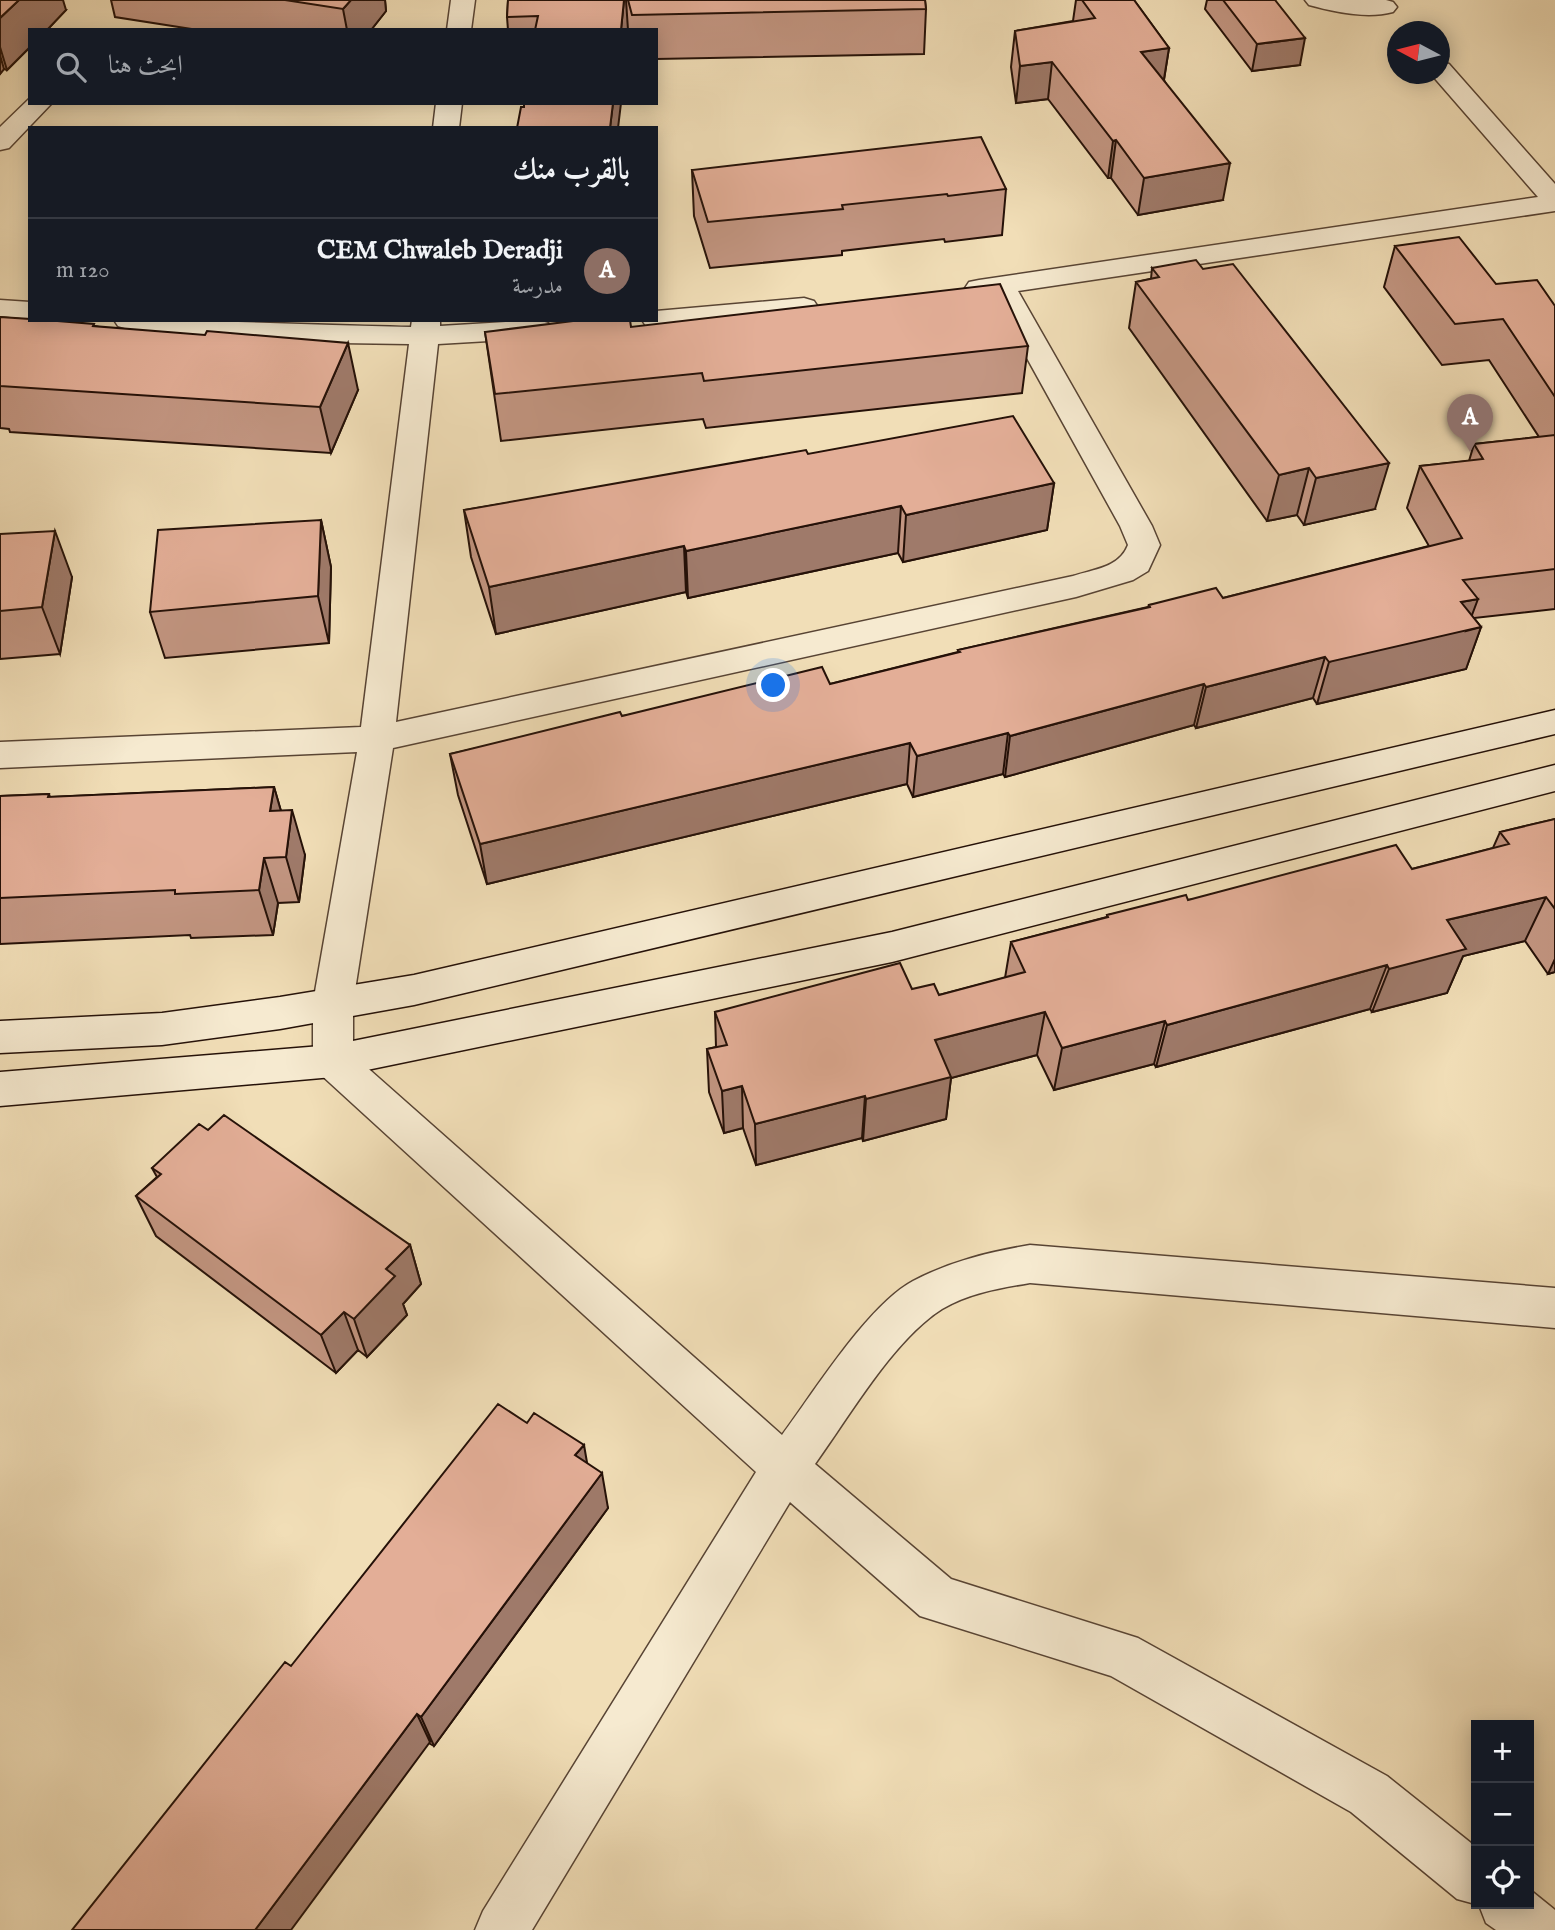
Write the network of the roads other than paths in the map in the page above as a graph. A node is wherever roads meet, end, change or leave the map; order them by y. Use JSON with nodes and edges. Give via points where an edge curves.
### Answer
{"nodes":[{"id":1,"x":463,"y":0,"type":"edge"},
{"id":2,"x":1317,"y":0,"type":"edge"},
{"id":3,"x":1388,"y":10,"type":"edge"},
{"id":4,"x":459,"y":28,"type":"edge"},
{"id":5,"x":1450,"y":81,"type":"edge"},
{"id":6,"x":37,"y":105,"type":"edge"},
{"id":7,"x":449,"y":105,"type":"edge"},
{"id":8,"x":446,"y":126,"type":"edge"},
{"id":9,"x":0,"y":142,"type":"edge"},
{"id":10,"x":1555,"y":202,"type":"edge"},
{"id":11,"x":1001,"y":286,"type":"junction"},
{"id":12,"x":948,"y":292,"type":"edge"},
{"id":13,"x":828,"y":305,"type":"edge"},
{"id":14,"x":0,"y":309,"type":"edge"},
{"id":15,"x":28,"y":311,"type":"edge"},
{"id":16,"x":658,"y":320,"type":"edge"},
{"id":17,"x":150,"y":322,"type":"edge"},
{"id":18,"x":565,"y":327,"type":"edge"},
{"id":19,"x":425,"y":328,"type":"edge"},
{"id":20,"x":1555,"y":722,"type":"edge"},
{"id":21,"x":377,"y":739,"type":"junction"},
{"id":22,"x":0,"y":755,"type":"edge"},
{"id":23,"x":1555,"y":778,"type":"edge"},
{"id":24,"x":333,"y":1003,"type":"junction"},
{"id":25,"x":0,"y":1037,"type":"edge"},
{"id":26,"x":333,"y":1061,"type":"junction"},
{"id":27,"x":0,"y":1089,"type":"edge"},
{"id":28,"x":1555,"y":1308,"type":"edge"},
{"id":29,"x":785,"y":1468,"type":"junction"},
{"id":30,"x":1471,"y":1876,"type":"edge"},
{"id":31,"x":1511,"y":1909,"type":"edge"},
{"id":32,"x":502,"y":1930,"type":"edge"},
{"id":33,"x":1538,"y":1930,"type":"edge"}],
"edges":[{"from":1,"to":4,"type":"street"},
{"from":2,"to":3,"type":"street"},
{"from":5,"to":10,"type":"street"},
{"from":6,"to":9,"type":"street"},
{"from":7,"to":8,"type":"street"},
{"from":10,"to":11,"type":"street"},
{"from":11,"to":12,"type":"street"},
{"from":11,"to":21,"type":"street","via":[[1136,526],[1144,545],[1137,563],[1076,586]]},
{"from":13,"to":16,"type":"street"},
{"from":14,"to":15,"type":"street"},
{"from":17,"to":19,"type":"street","via":[[272,333]]},
{"from":18,"to":19,"type":"street"},
{"from":19,"to":21,"type":"street"},
{"from":20,"to":24,"type":"street","via":[[414,990]]},
{"from":21,"to":22,"type":"street"},
{"from":21,"to":24,"type":"street"},
{"from":23,"to":26,"type":"street","via":[[892,947]]},
{"from":24,"to":25,"type":"street","via":[[162,1028]]},
{"from":24,"to":26,"type":"street"},
{"from":26,"to":27,"type":"street"},
{"from":26,"to":29,"type":"street"},
{"from":28,"to":29,"type":"street","via":[[1030,1264],[978,1273],[926,1296],[883,1334]]},
{"from":29,"to":30,"type":"street","via":[[937,1599],[1121,1654],[1369,1794]]},
{"from":29,"to":32,"type":"street"},
{"from":31,"to":33,"type":"street"}]}
